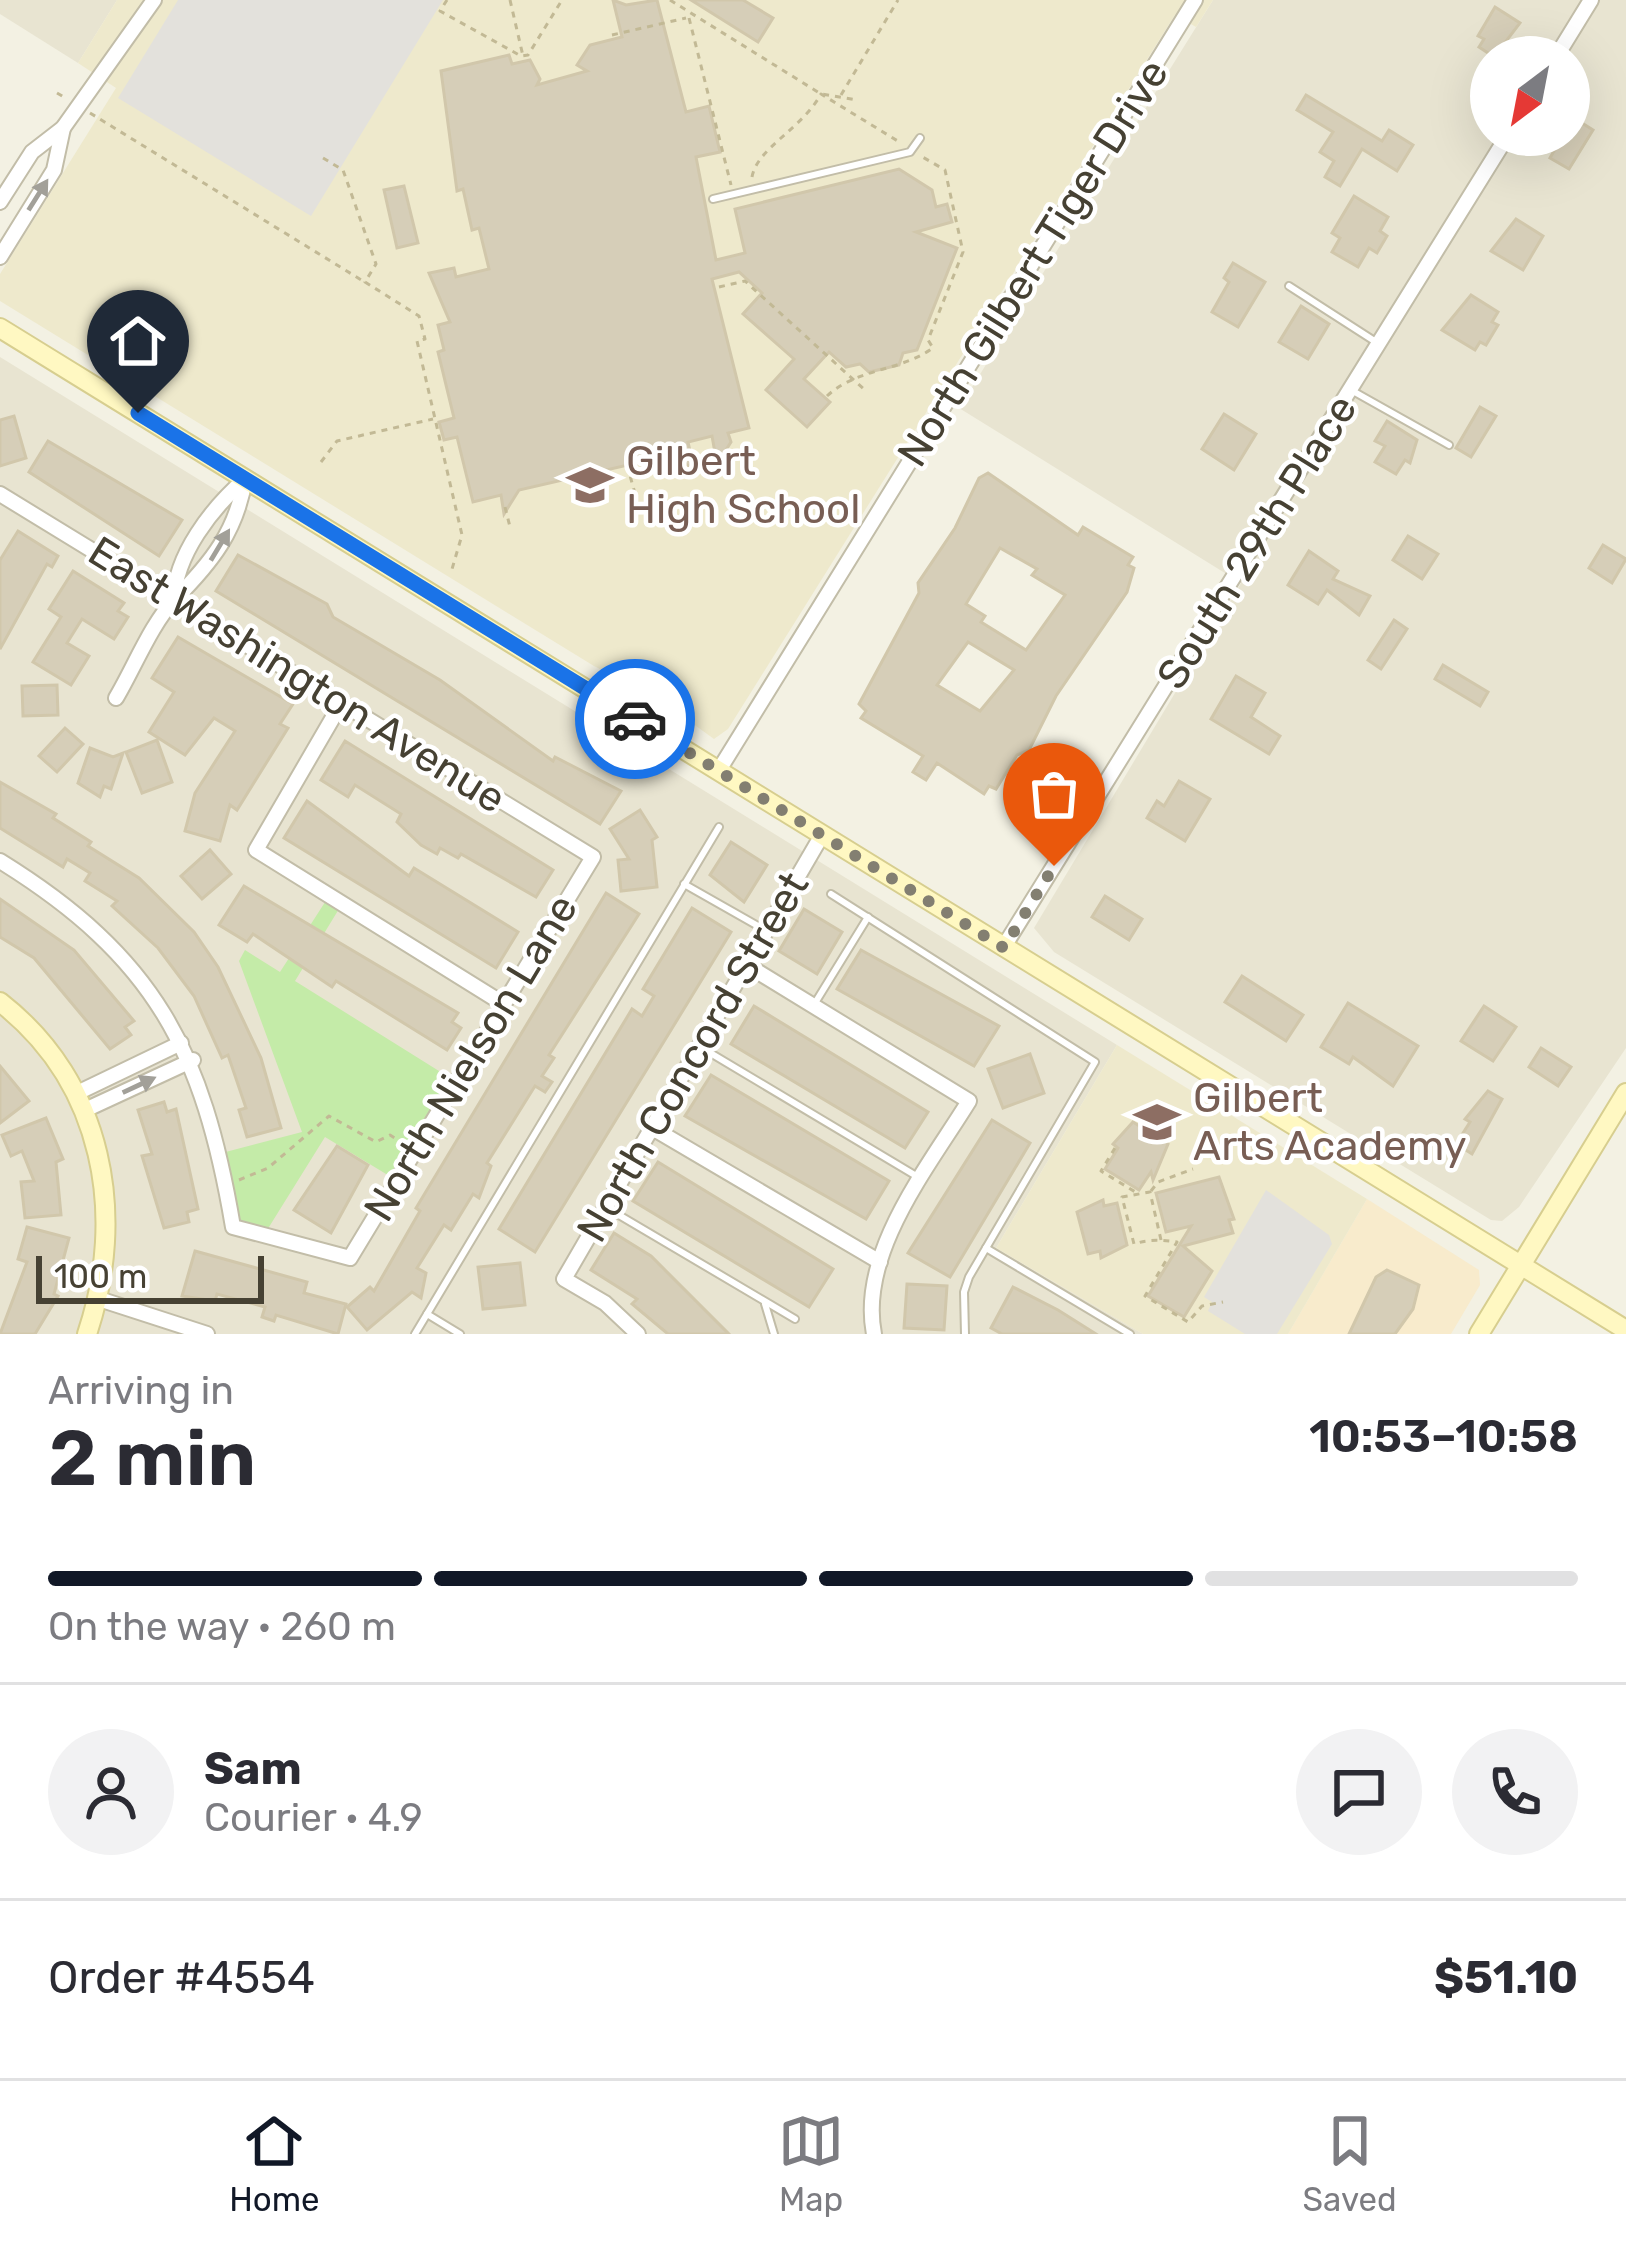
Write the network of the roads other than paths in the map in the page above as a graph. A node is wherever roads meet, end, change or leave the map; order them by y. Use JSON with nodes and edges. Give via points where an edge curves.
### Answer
{"nodes":[{"id":1,"x":154,"y":0,"type":"edge"},
{"id":2,"x":1195,"y":0,"type":"edge"},
{"id":3,"x":1591,"y":0,"type":"edge"},
{"id":4,"x":1569,"y":36,"type":"edge"},
{"id":5,"x":63,"y":128,"type":"junction"},
{"id":6,"x":920,"y":138,"type":"dead end"},
{"id":7,"x":1495,"y":156,"type":"edge"},
{"id":8,"x":713,"y":199,"type":"dead end"},
{"id":9,"x":0,"y":202,"type":"edge"},
{"id":10,"x":0,"y":257,"type":"edge"},
{"id":11,"x":1289,"y":286,"type":"dead end"},
{"id":12,"x":0,"y":328,"type":"edge"},
{"id":13,"x":1379,"y":344,"type":"junction"},
{"id":14,"x":1351,"y":390,"type":"junction"},
{"id":15,"x":1449,"y":446,"type":"dead end"},
{"id":16,"x":245,"y":478,"type":"junction"},
{"id":17,"x":0,"y":494,"type":"edge"},
{"id":18,"x":174,"y":600,"type":"junction"},
{"id":19,"x":116,"y":698,"type":"dead end"},
{"id":20,"x":342,"y":702,"type":"junction"},
{"id":21,"x":719,"y":770,"type":"junction"},
{"id":22,"x":719,"y":827,"type":"dead end"},
{"id":23,"x":822,"y":835,"type":"junction"},
{"id":24,"x":593,"y":857,"type":"joint"},
{"id":25,"x":0,"y":861,"type":"edge"},
{"id":26,"x":684,"y":884,"type":"junction"},
{"id":27,"x":831,"y":894,"type":"dead end"},
{"id":28,"x":868,"y":917,"type":"junction"},
{"id":29,"x":765,"y":930,"type":"junction"},
{"id":30,"x":1004,"y":948,"type":"junction"},
{"id":31,"x":745,"y":964,"type":"junction"},
{"id":32,"x":0,"y":1002,"type":"edge"},
{"id":33,"x":502,"y":1004,"type":"junction"},
{"id":34,"x":813,"y":1006,"type":"junction"},
{"id":35,"x":181,"y":1042,"type":"junction"},
{"id":36,"x":697,"y":1045,"type":"junction"},
{"id":37,"x":193,"y":1060,"type":"junction"},
{"id":38,"x":1626,"y":1093,"type":"edge"},
{"id":39,"x":80,"y":1102,"type":"junction"},
{"id":40,"x":649,"y":1126,"type":"junction"},
{"id":41,"x":921,"y":1178,"type":"junction"},
{"id":42,"x":604,"y":1207,"type":"junction"},
{"id":43,"x":986,"y":1248,"type":"junction"},
{"id":44,"x":880,"y":1262,"type":"junction"},
{"id":45,"x":1521,"y":1264,"type":"junction"},
{"id":46,"x":99,"y":1299,"type":"junction"},
{"id":47,"x":764,"y":1301,"type":"junction"},
{"id":48,"x":427,"y":1314,"type":"junction"},
{"id":49,"x":795,"y":1319,"type":"dead end"},
{"id":50,"x":1626,"y":1330,"type":"edge"},
{"id":51,"x":87,"y":1334,"type":"edge"},
{"id":52,"x":206,"y":1334,"type":"edge"},
{"id":53,"x":415,"y":1334,"type":"edge"},
{"id":54,"x":460,"y":1334,"type":"edge"},
{"id":55,"x":638,"y":1334,"type":"edge"},
{"id":56,"x":774,"y":1334,"type":"edge"},
{"id":57,"x":874,"y":1334,"type":"edge"},
{"id":58,"x":965,"y":1334,"type":"edge"},
{"id":59,"x":1130,"y":1334,"type":"edge"},
{"id":60,"x":1479,"y":1334,"type":"edge"}],
"edges":[{"from":1,"to":5,"type":"street"},
{"from":2,"to":21,"type":"street","name":"North Gilbert Tiger Drive"},
{"from":3,"to":4,"type":"street"},
{"from":5,"to":9,"type":"street","via":[[32,152]]},
{"from":10,"to":5,"type":"street","one_way":true,"via":[[54,170]]},
{"from":6,"to":8,"type":"lane","via":[[911,150]]},
{"from":7,"to":13,"type":"street","name":"South 29th Place"},
{"from":11,"to":13,"type":"lane"},
{"from":12,"to":16,"type":"main road"},
{"from":13,"to":14,"type":"street","name":"South 29th Place"},
{"from":14,"to":15,"type":"lane"},
{"from":14,"to":30,"type":"street","name":"South 29th Place"},
{"from":16,"to":18,"type":"street","via":[[220,501],[175,576]]},
{"from":18,"to":16,"type":"street","one_way":true,"via":[[195,586],[236,519]]},
{"from":16,"to":21,"type":"main road"},
{"from":17,"to":18,"type":"street","name":"East Washington Avenue"},
{"from":18,"to":19,"type":"street"},
{"from":18,"to":20,"type":"street","name":"East Washington Avenue"},
{"from":20,"to":24,"type":"street","name":"East Washington Avenue"},
{"from":20,"to":33,"type":"street","via":[[256,850]]},
{"from":21,"to":23,"type":"main road"},
{"from":22,"to":26,"type":"lane"},
{"from":23,"to":29,"type":"street","name":"North Concord Street"},
{"from":23,"to":30,"type":"main road"},
{"from":24,"to":33,"type":"street","name":"North Nielson Lane"},
{"from":25,"to":35,"type":"street","via":[[90,922]]},
{"from":26,"to":29,"type":"lane"},
{"from":26,"to":48,"type":"lane"},
{"from":27,"to":28,"type":"lane"},
{"from":28,"to":34,"type":"lane"},
{"from":28,"to":43,"type":"lane","via":[[1095,1062]]},
{"from":29,"to":31,"type":"street","name":"North Concord Street"},
{"from":30,"to":45,"type":"main road"},
{"from":31,"to":34,"type":"street"},
{"from":31,"to":36,"type":"street","name":"North Concord Street"},
{"from":32,"to":39,"type":"main road","via":[[46,1047]]},
{"from":33,"to":37,"type":"street","name":"North Nielson Lane","via":[[350,1258],[233,1227]]},
{"from":34,"to":41,"type":"street","via":[[970,1101]]},
{"from":35,"to":37,"type":"street"},
{"from":35,"to":39,"type":"street"},
{"from":36,"to":40,"type":"street","name":"North Concord Street"},
{"from":36,"to":41,"type":"lane"},
{"from":39,"to":37,"type":"street","one_way":true},
{"from":38,"to":45,"type":"main road"},
{"from":39,"to":46,"type":"main road","via":[[109,1235]]},
{"from":40,"to":42,"type":"street","name":"North Concord Street"},
{"from":40,"to":44,"type":"street"},
{"from":41,"to":44,"type":"street"},
{"from":42,"to":47,"type":"lane"},
{"from":42,"to":55,"type":"street","name":"North Concord Street","via":[[563,1279]]},
{"from":43,"to":58,"type":"lane","via":[[964,1292]]},
{"from":43,"to":59,"type":"lane"},
{"from":44,"to":57,"type":"street"},
{"from":45,"to":50,"type":"main road"},
{"from":45,"to":60,"type":"main road"},
{"from":46,"to":51,"type":"main road"},
{"from":46,"to":52,"type":"street"},
{"from":47,"to":49,"type":"lane"},
{"from":47,"to":56,"type":"lane"},
{"from":48,"to":53,"type":"lane"},
{"from":48,"to":54,"type":"lane"}]}
